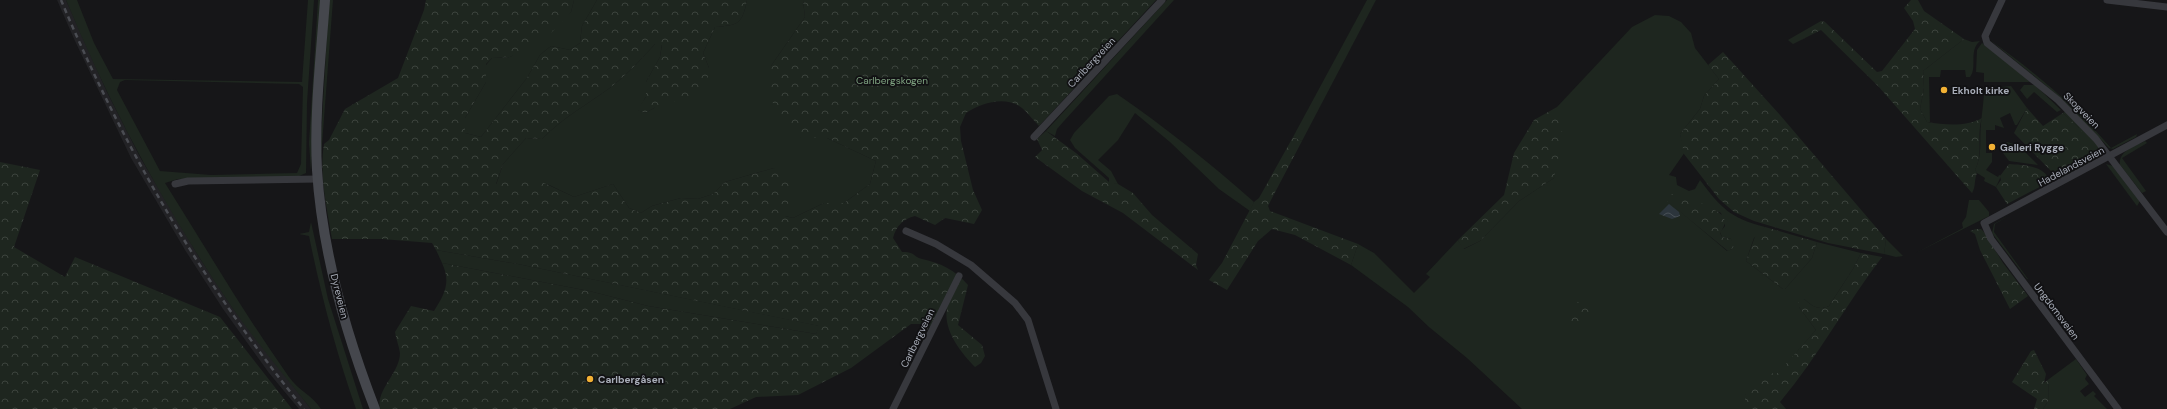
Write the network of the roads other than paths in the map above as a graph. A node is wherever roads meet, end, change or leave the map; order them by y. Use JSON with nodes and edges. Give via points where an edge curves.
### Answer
{"nodes":[{"id":1,"x":325,"y":0,"type":"edge"},
{"id":2,"x":1162,"y":0,"type":"edge"},
{"id":3,"x":2002,"y":0,"type":"edge"},
{"id":4,"x":2108,"y":0,"type":"edge"},
{"id":5,"x":2167,"y":7,"type":"edge"},
{"id":6,"x":2167,"y":125,"type":"edge"},
{"id":7,"x":1034,"y":137,"type":"dead end"},
{"id":8,"x":2110,"y":156,"type":"junction"},
{"id":9,"x":318,"y":179,"type":"junction"},
{"id":10,"x":175,"y":184,"type":"dead end"},
{"id":11,"x":1984,"y":223,"type":"joint"},
{"id":12,"x":906,"y":231,"type":"dead end"},
{"id":13,"x":2167,"y":232,"type":"edge"},
{"id":14,"x":959,"y":276,"type":"dead end"},
{"id":15,"x":376,"y":409,"type":"edge"},
{"id":16,"x":893,"y":409,"type":"edge"},
{"id":17,"x":1056,"y":409,"type":"edge"},
{"id":18,"x":2118,"y":409,"type":"edge"}],
"edges":[{"from":1,"to":9,"type":"main road","name":"Dyreveien","via":[[317,130]]},
{"from":2,"to":7,"type":"street","name":"Carlbergveien"},
{"from":3,"to":8,"type":"street","name":"Skogveien","via":[[1985,36],[1987,43],[2058,100]]},
{"from":4,"to":5,"type":"street"},
{"from":6,"to":8,"type":"street","name":"Hadelandsveien"},
{"from":8,"to":11,"type":"street","name":"Hadelandsveien"},
{"from":8,"to":13,"type":"street","name":"Skogveien"},
{"from":9,"to":10,"type":"street","via":[[188,181]]},
{"from":9,"to":15,"type":"main road","name":"Dyreveien","via":[[331,262],[349,331]]},
{"from":11,"to":18,"type":"street","name":"Ungdomsveien","via":[[1991,239]]},
{"from":12,"to":17,"type":"street","via":[[936,244],[971,265],[1015,302],[1028,320]]},
{"from":14,"to":16,"type":"street","name":"Carlbergveien"}]}
